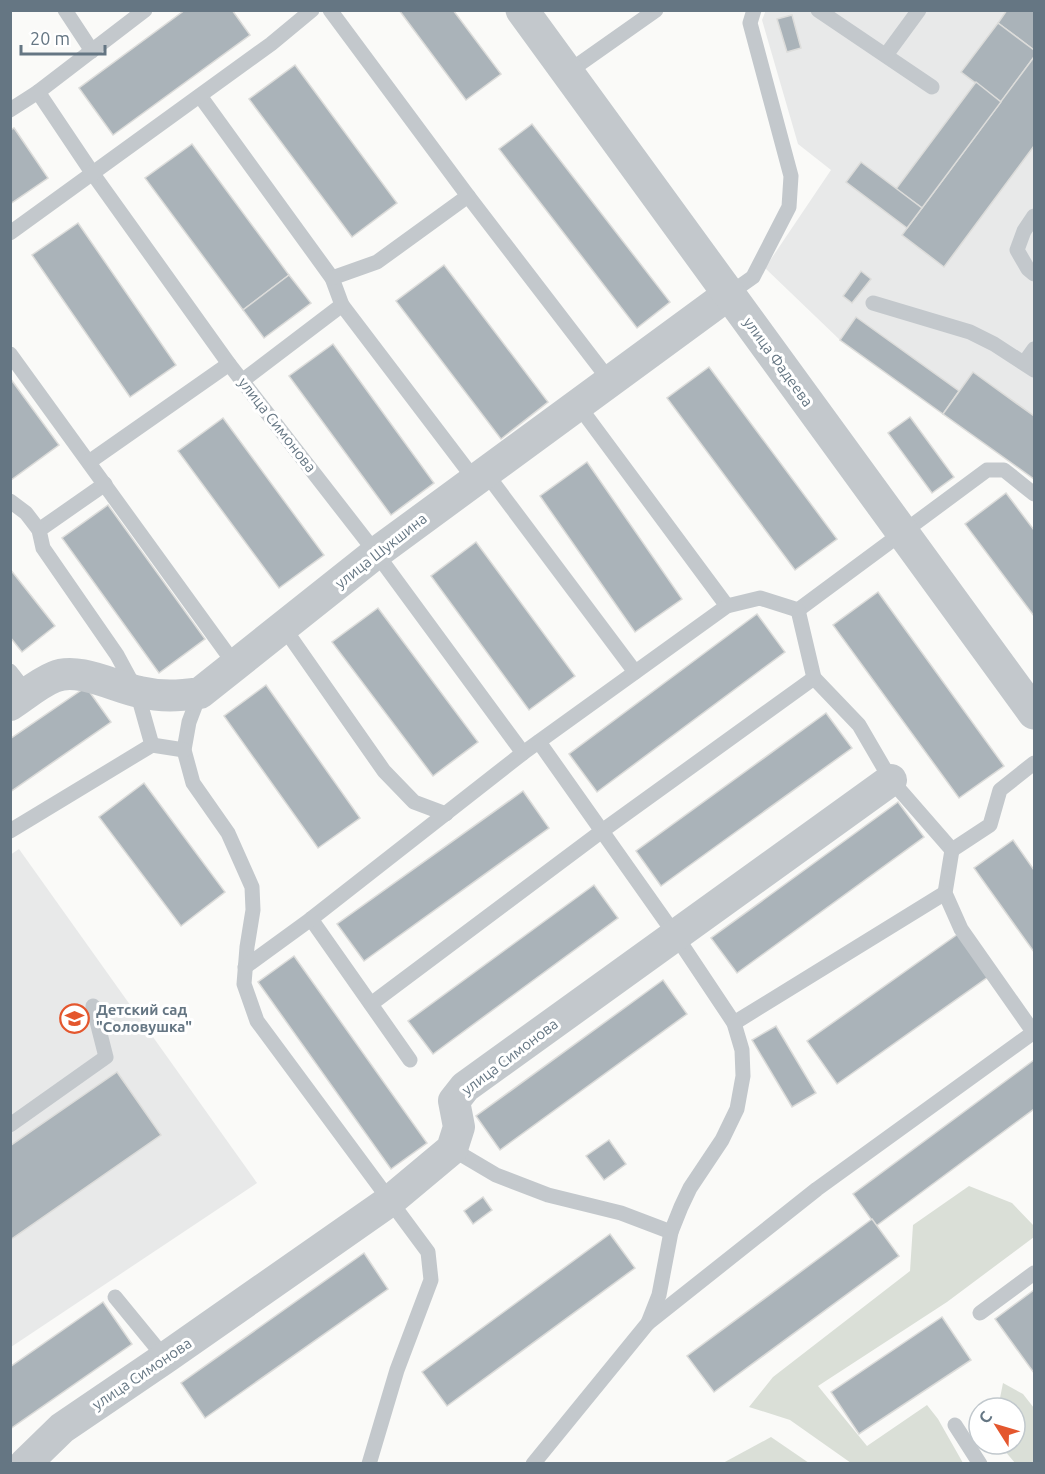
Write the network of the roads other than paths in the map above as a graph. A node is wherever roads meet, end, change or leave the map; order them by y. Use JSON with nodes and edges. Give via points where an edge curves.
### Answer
{"nodes":[{"id":1,"x":65,"y":10,"type":"edge"},
{"id":2,"x":145,"y":10,"type":"edge"},
{"id":3,"x":312,"y":10,"type":"edge"},
{"id":4,"x":330,"y":10,"type":"edge"},
{"id":5,"x":522,"y":10,"type":"edge"},
{"id":6,"x":656,"y":10,"type":"edge"},
{"id":7,"x":754,"y":10,"type":"edge"},
{"id":8,"x":818,"y":10,"type":"edge"},
{"id":9,"x":920,"y":10,"type":"edge"},
{"id":10,"x":92,"y":51,"type":"junction"},
{"id":11,"x":886,"y":55,"type":"junction"},
{"id":12,"x":568,"y":72,"type":"junction"},
{"id":13,"x":932,"y":87,"type":"dead end"},
{"id":14,"x":38,"y":92,"type":"junction"},
{"id":15,"x":200,"y":96,"type":"junction"},
{"id":16,"x":10,"y":110,"type":"edge"},
{"id":17,"x":93,"y":174,"type":"junction"},
{"id":18,"x":468,"y":196,"type":"junction"},
{"id":19,"x":1035,"y":216,"type":"edge"},
{"id":20,"x":10,"y":233,"type":"edge"},
{"id":21,"x":1035,"y":274,"type":"edge"},
{"id":22,"x":332,"y":278,"type":"junction"},
{"id":23,"x":729,"y":294,"type":"junction"},
{"id":24,"x":873,"y":303,"type":"dead end"},
{"id":25,"x":342,"y":305,"type":"junction"},
{"id":26,"x":1035,"y":349,"type":"edge"},
{"id":27,"x":10,"y":354,"type":"edge"},
{"id":28,"x":229,"y":364,"type":"junction"},
{"id":29,"x":1029,"y":367,"type":"edge"},
{"id":30,"x":242,"y":381,"type":"junction"},
{"id":31,"x":610,"y":381,"type":"junction"},
{"id":32,"x":578,"y":405,"type":"junction"},
{"id":33,"x":89,"y":462,"type":"junction"},
{"id":34,"x":480,"y":476,"type":"junction"},
{"id":35,"x":105,"y":484,"type":"junction"},
{"id":36,"x":1035,"y":494,"type":"edge"},
{"id":37,"x":10,"y":501,"type":"edge"},
{"id":38,"x":39,"y":530,"type":"junction"},
{"id":39,"x":903,"y":532,"type":"junction"},
{"id":40,"x":376,"y":553,"type":"junction"},
{"id":41,"x":727,"y":606,"type":"junction"},
{"id":42,"x":798,"y":610,"type":"junction"},
{"id":43,"x":284,"y":628,"type":"junction"},
{"id":44,"x":236,"y":666,"type":"junction"},
{"id":45,"x":635,"y":672,"type":"junction"},
{"id":46,"x":814,"y":678,"type":"junction"},
{"id":47,"x":16,"y":690,"type":"edge"},
{"id":48,"x":137,"y":692,"type":"junction"},
{"id":49,"x":200,"y":693,"type":"junction"},
{"id":50,"x":1035,"y":713,"type":"edge"},
{"id":51,"x":539,"y":742,"type":"junction"},
{"id":52,"x":152,"y":745,"type":"junction"},
{"id":53,"x":184,"y":750,"type":"junction"},
{"id":54,"x":523,"y":753,"type":"junction"},
{"id":55,"x":1035,"y":763,"type":"edge"},
{"id":56,"x":891,"y":780,"type":"junction"},
{"id":57,"x":446,"y":814,"type":"junction"},
{"id":58,"x":10,"y":831,"type":"edge"},
{"id":59,"x":602,"y":831,"type":"junction"},
{"id":60,"x":952,"y":850,"type":"junction"},
{"id":61,"x":945,"y":893,"type":"junction"},
{"id":62,"x":311,"y":919,"type":"junction"},
{"id":63,"x":676,"y":936,"type":"junction"},
{"id":64,"x":245,"y":967,"type":"junction"},
{"id":65,"x":371,"y":1004,"type":"junction"},
{"id":66,"x":93,"y":1006,"type":"dead end"},
{"id":67,"x":734,"y":1023,"type":"junction"},
{"id":68,"x":1034,"y":1033,"type":"edge"},
{"id":69,"x":410,"y":1060,"type":"dead end"},
{"id":70,"x":10,"y":1125,"type":"edge"},
{"id":71,"x":452,"y":1149,"type":"junction"},
{"id":72,"x":391,"y":1200,"type":"junction"},
{"id":73,"x":671,"y":1232,"type":"junction"},
{"id":74,"x":1035,"y":1273,"type":"edge"},
{"id":75,"x":115,"y":1297,"type":"dead end"},
{"id":76,"x":980,"y":1313,"type":"dead end"},
{"id":77,"x":648,"y":1323,"type":"junction"},
{"id":78,"x":165,"y":1358,"type":"junction"},
{"id":79,"x":955,"y":1425,"type":"dead end"},
{"id":80,"x":25,"y":1464,"type":"edge"},
{"id":81,"x":369,"y":1464,"type":"edge"},
{"id":82,"x":532,"y":1464,"type":"edge"},
{"id":83,"x":980,"y":1464,"type":"edge"}],
"edges":[{"from":1,"to":10,"type":"lane"},
{"from":2,"to":10,"type":"lane"},
{"from":3,"to":15,"type":"lane"},
{"from":4,"to":18,"type":"lane"},
{"from":5,"to":12,"type":"street","name":"улица Фадеева"},
{"from":6,"to":12,"type":"lane"},
{"from":7,"to":23,"type":"lane","via":[[750,23],[791,176],[789,207],[753,276]]},
{"from":8,"to":11,"type":"lane"},
{"from":9,"to":11,"type":"lane"},
{"from":10,"to":14,"type":"lane"},
{"from":11,"to":13,"type":"lane"},
{"from":12,"to":23,"type":"street","name":"улица Фадеева"},
{"from":14,"to":16,"type":"lane"},
{"from":14,"to":17,"type":"lane","name":"улица Симонова"},
{"from":15,"to":17,"type":"lane"},
{"from":15,"to":22,"type":"lane"},
{"from":17,"to":20,"type":"lane"},
{"from":17,"to":28,"type":"lane","name":"улица Симонова"},
{"from":18,"to":22,"type":"lane","via":[[376,262]]},
{"from":18,"to":31,"type":"lane"},
{"from":19,"to":21,"type":"lane","via":[[1017,250]]},
{"from":22,"to":25,"type":"lane"},
{"from":23,"to":31,"type":"street","name":"улица Шукшина"},
{"from":23,"to":39,"type":"street","name":"улица Фадеева"},
{"from":24,"to":29,"type":"lane","via":[[970,332]]},
{"from":25,"to":30,"type":"lane"},
{"from":25,"to":34,"type":"lane"},
{"from":26,"to":29,"type":"lane"},
{"from":27,"to":33,"type":"lane"},
{"from":28,"to":30,"type":"lane","name":"улица Симонова"},
{"from":28,"to":33,"type":"lane"},
{"from":30,"to":40,"type":"lane","name":"улица Симонова"},
{"from":31,"to":32,"type":"street","name":"улица Шукшина"},
{"from":32,"to":34,"type":"street","name":"улица Шукшина"},
{"from":32,"to":41,"type":"lane"},
{"from":33,"to":35,"type":"lane"},
{"from":34,"to":40,"type":"street","name":"улица Шукшина"},
{"from":34,"to":45,"type":"lane"},
{"from":35,"to":38,"type":"lane"},
{"from":35,"to":44,"type":"lane"},
{"from":36,"to":39,"type":"lane","via":[[1004,470],[987,470]]},
{"from":37,"to":38,"type":"lane"},
{"from":38,"to":48,"type":"lane","via":[[44,548],[117,655]]},
{"from":39,"to":42,"type":"lane"},
{"from":39,"to":50,"type":"street","name":"улица Фадеева"},
{"from":40,"to":43,"type":"street","name":"улица Шукшина"},
{"from":40,"to":54,"type":"lane","name":"улица Симонова"},
{"from":41,"to":42,"type":"lane","via":[[760,598]]},
{"from":41,"to":45,"type":"lane"},
{"from":42,"to":46,"type":"lane"},
{"from":43,"to":44,"type":"street","name":"улица Шукшина"},
{"from":43,"to":57,"type":"lane","via":[[384,771],[414,802]]},
{"from":44,"to":49,"type":"street","name":"улица Шукшина"},
{"from":45,"to":51,"type":"lane"},
{"from":46,"to":56,"type":"lane","via":[[859,725]]},
{"from":46,"to":59,"type":"lane"},
{"from":47,"to":48,"type":"street","name":"улица Шукшина","via":[[55,676],[77,675],[107,680]]},
{"from":48,"to":49,"type":"street","name":"улица Шукшина","via":[[173,697]]},
{"from":48,"to":52,"type":"lane"},
{"from":49,"to":53,"type":"lane"},
{"from":51,"to":54,"type":"lane"},
{"from":51,"to":59,"type":"lane"},
{"from":52,"to":53,"type":"lane"},
{"from":52,"to":58,"type":"lane"},
{"from":53,"to":64,"type":"lane","via":[[193,783],[228,833],[252,887],[254,910]]},
{"from":54,"to":57,"type":"lane"},
{"from":55,"to":60,"type":"lane","via":[[1000,790],[990,825]]},
{"from":56,"to":60,"type":"lane"},
{"from":56,"to":63,"type":"street","name":"улица Симонова"},
{"from":57,"to":62,"type":"lane"},
{"from":59,"to":63,"type":"lane"},
{"from":59,"to":65,"type":"lane"},
{"from":60,"to":61,"type":"lane"},
{"from":61,"to":67,"type":"lane"},
{"from":61,"to":68,"type":"lane","via":[[961,929]]},
{"from":62,"to":64,"type":"lane"},
{"from":62,"to":65,"type":"lane"},
{"from":63,"to":67,"type":"lane"},
{"from":63,"to":71,"type":"street","name":"улица Симонова","via":[[465,1087],[454,1101],[459,1127]]},
{"from":64,"to":72,"type":"lane","via":[[244,984],[257,1021]]},
{"from":65,"to":69,"type":"lane"},
{"from":66,"to":70,"type":"lane","via":[[106,1057]]},
{"from":67,"to":73,"type":"lane","via":[[742,1050],[743,1076],[736,1109],[722,1140],[690,1188]]},
{"from":68,"to":77,"type":"lane","via":[[817,1189]]},
{"from":71,"to":72,"type":"street","name":"улица Симонова"},
{"from":71,"to":73,"type":"lane","via":[[496,1175],[548,1195],[621,1213]]},
{"from":72,"to":78,"type":"street","name":"улица Симонова"},
{"from":72,"to":81,"type":"lane","via":[[428,1252],[431,1280],[397,1370]]},
{"from":73,"to":77,"type":"lane","via":[[659,1295]]},
{"from":74,"to":76,"type":"lane"},
{"from":75,"to":78,"type":"lane"},
{"from":77,"to":82,"type":"lane"},
{"from":78,"to":80,"type":"street","name":"улица Симонова","via":[[62,1428]]},
{"from":79,"to":83,"type":"lane"}]}
